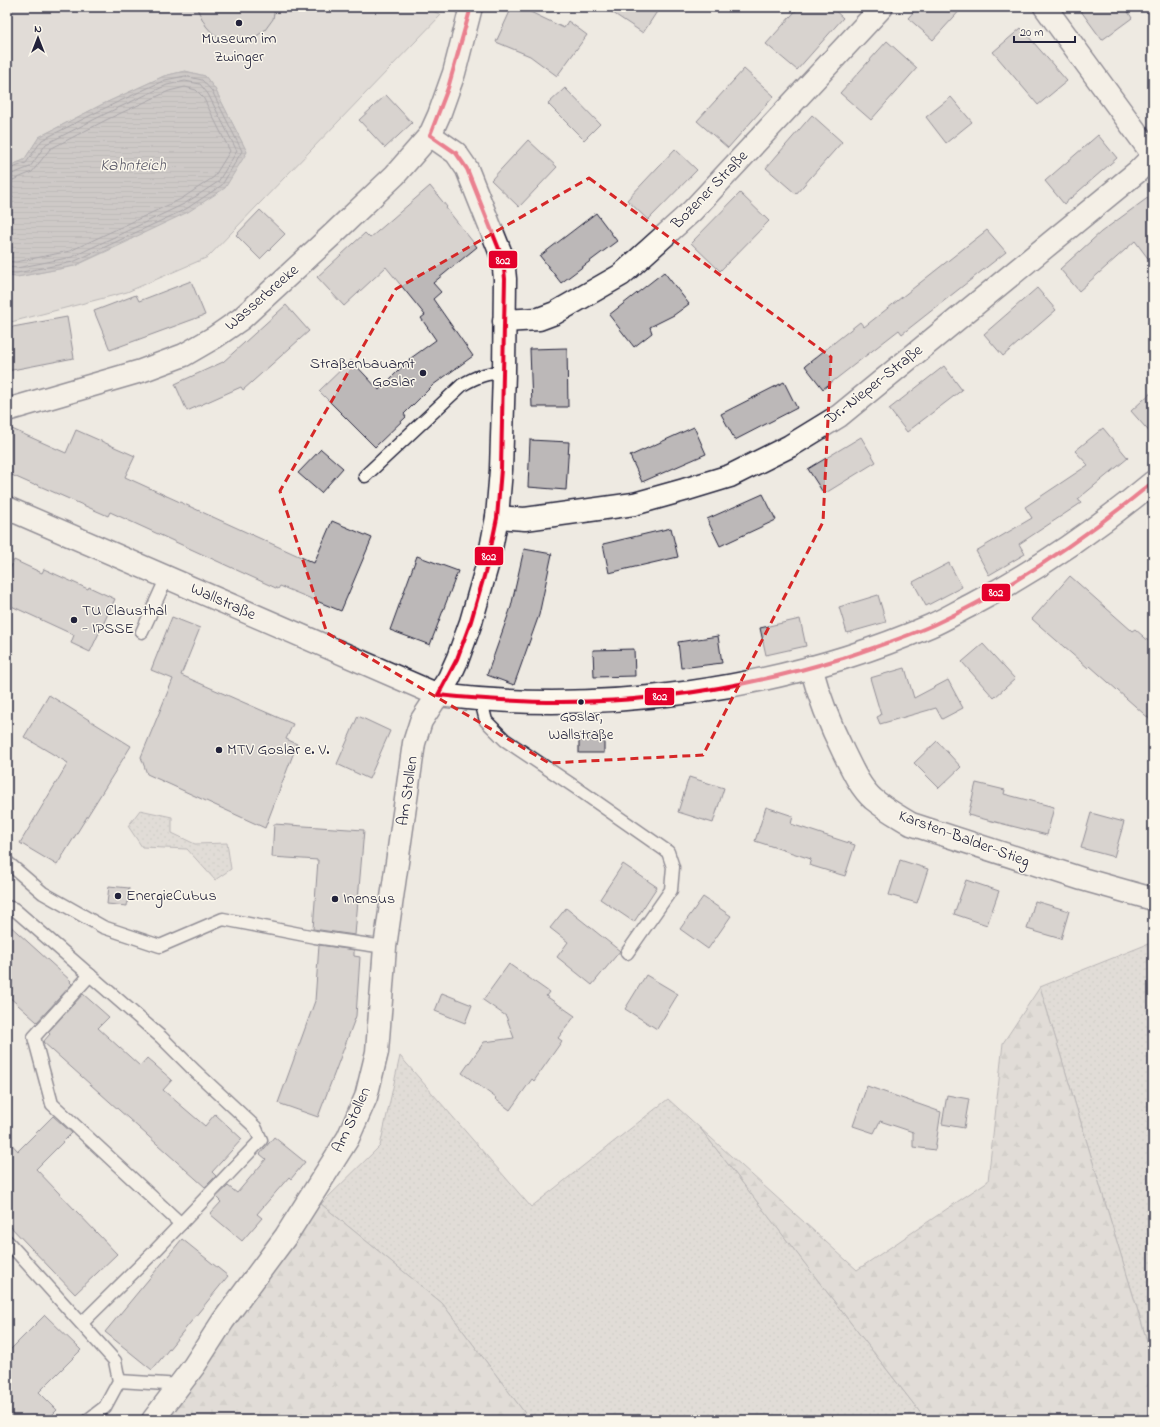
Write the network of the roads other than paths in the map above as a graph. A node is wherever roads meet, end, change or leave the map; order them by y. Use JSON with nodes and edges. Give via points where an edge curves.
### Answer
{"nodes":[{"id":1,"x":471,"y":7,"type":"edge"},
{"id":2,"x":882,"y":7,"type":"edge"},
{"id":3,"x":1045,"y":7,"type":"edge"},
{"id":4,"x":430,"y":135,"type":"junction"},
{"id":5,"x":1153,"y":156,"type":"edge"},
{"id":6,"x":504,"y":321,"type":"junction"},
{"id":7,"x":504,"y":372,"type":"junction"},
{"id":8,"x":7,"y":410,"type":"edge"},
{"id":9,"x":365,"y":476,"type":"dead end"},
{"id":10,"x":1153,"y":482,"type":"edge"},
{"id":11,"x":7,"y":508,"type":"edge"},
{"id":12,"x":497,"y":517,"type":"junction"},
{"id":13,"x":166,"y":577,"type":"junction"},
{"id":14,"x":142,"y":632,"type":"dead end"},
{"id":15,"x":811,"y":667,"type":"junction"},
{"id":16,"x":438,"y":696,"type":"junction"},
{"id":17,"x":481,"y":700,"type":"junction"},
{"id":18,"x":7,"y":862,"type":"edge"},
{"id":19,"x":1153,"y":899,"type":"edge"},
{"id":20,"x":7,"y":907,"type":"edge"},
{"id":21,"x":386,"y":947,"type":"junction"},
{"id":22,"x":627,"y":953,"type":"dead end"},
{"id":23,"x":90,"y":976,"type":"junction"},
{"id":24,"x":181,"y":1224,"type":"junction"},
{"id":25,"x":7,"y":1240,"type":"edge"},
{"id":26,"x":82,"y":1323,"type":"junction"},
{"id":27,"x":118,"y":1381,"type":"junction"},
{"id":28,"x":181,"y":1385,"type":"junction"},
{"id":29,"x":88,"y":1420,"type":"edge"},
{"id":30,"x":153,"y":1420,"type":"edge"}],
"edges":[{"from":1,"to":4,"type":"street","name":"Wasserbreeke","via":[[454,73]]},
{"from":2,"to":6,"type":"street","name":"Bozener Straße","via":[[692,211],[622,275],[555,313],[539,319]]},
{"from":3,"to":5,"type":"street"},
{"from":4,"to":6,"type":"street","name":"Am Stollen","via":[[456,153],[467,168],[494,234],[503,259]]},
{"from":4,"to":8,"type":"street","name":"Wasserbreeke","via":[[395,175],[332,235],[241,319],[215,336],[184,355],[142,371]]},
{"from":5,"to":12,"type":"street","name":"Dr.-Nieper-Straße","via":[[1137,172],[839,416],[790,446],[730,476],[634,504],[525,519]]},
{"from":6,"to":7,"type":"street","name":"Am Stollen"},
{"from":7,"to":9,"type":"lane","via":[[476,377],[462,385]]},
{"from":7,"to":12,"type":"street","name":"Am Stollen"},
{"from":10,"to":15,"type":"street","name":"Wallstraße","via":[[1094,528],[999,590],[931,625],[876,647]]},
{"from":11,"to":13,"type":"street","name":"Wallstraße"},
{"from":12,"to":16,"type":"street","name":"Am Stollen","via":[[471,622],[458,658]]},
{"from":13,"to":14,"type":"lane"},
{"from":13,"to":16,"type":"street","name":"Wallstraße"},
{"from":15,"to":17,"type":"street","name":"Wallstraße","via":[[709,690],[626,699],[577,702]]},
{"from":15,"to":19,"type":"street","name":"Karsten-Balder-Stieg","via":[[817,691],[856,778],[872,798],[890,812],[911,824]]},
{"from":16,"to":17,"type":"street","name":"Wallstraße"},
{"from":16,"to":21,"type":"street","name":"Am Stollen","via":[[421,721],[414,743]]},
{"from":17,"to":22,"type":"lane","via":[[486,722],[505,740],[668,852],[673,867],[670,890]]},
{"from":18,"to":21,"type":"lane","via":[[43,892],[103,927],[160,946],[223,919],[315,937]]},
{"from":20,"to":23,"type":"lane","via":[[14,909]]},
{"from":21,"to":28,"type":"street","name":"Am Stollen","via":[[377,1052],[366,1097],[348,1138],[286,1236],[223,1321]]},
{"from":23,"to":24,"type":"lane","via":[[34,1037],[52,1104]]},
{"from":23,"to":24,"type":"lane","via":[[161,1037],[255,1127],[261,1140]]},
{"from":24,"to":26,"type":"lane"},
{"from":25,"to":26,"type":"lane"},
{"from":26,"to":27,"type":"lane","via":[[115,1361]]},
{"from":27,"to":28,"type":"lane"},
{"from":27,"to":29,"type":"lane","via":[[105,1407]]},
{"from":28,"to":30,"type":"street","name":"Am Stollen"}]}
